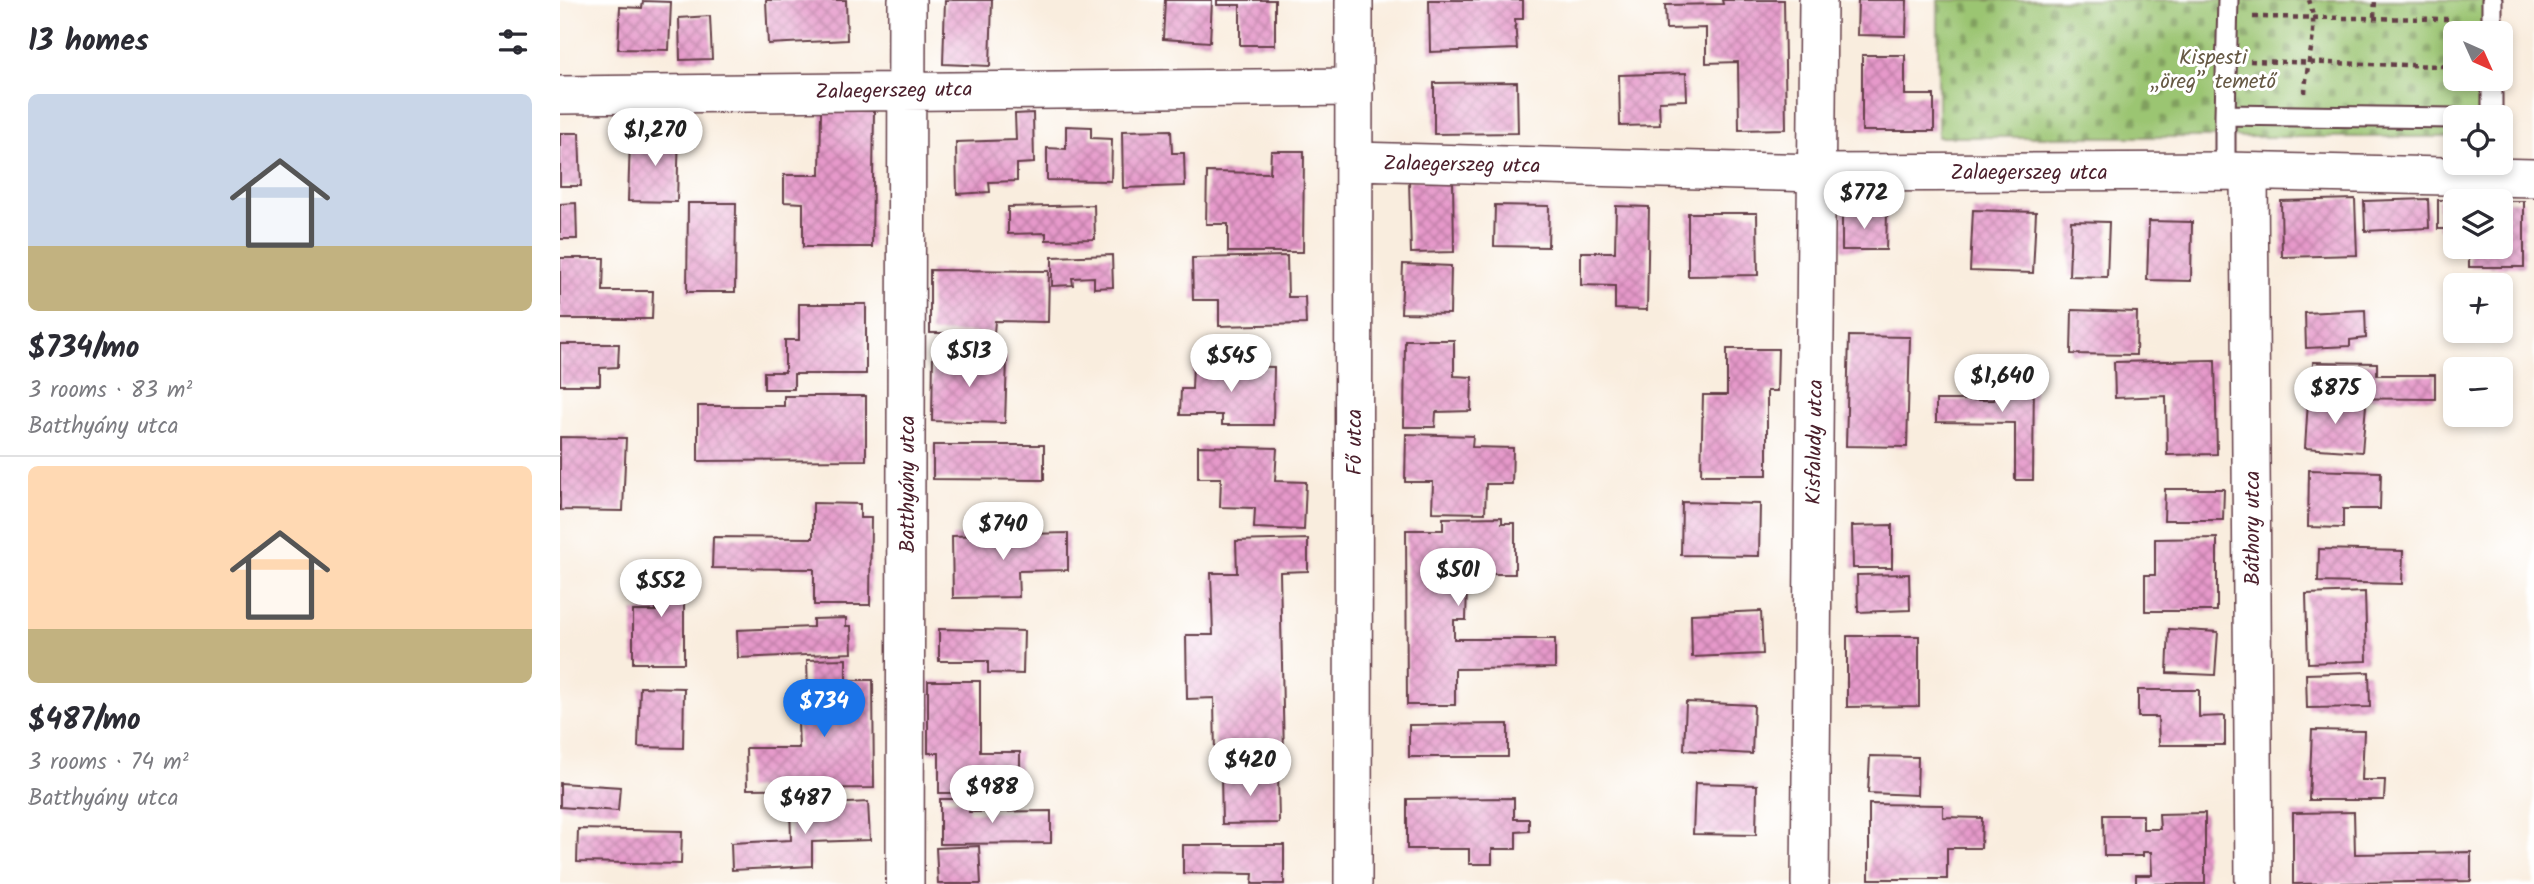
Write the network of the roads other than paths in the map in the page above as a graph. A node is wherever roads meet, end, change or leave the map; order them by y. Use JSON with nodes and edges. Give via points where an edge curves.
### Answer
{"nodes":[{"id":1,"x":907,"y":0,"type":"edge"},
{"id":2,"x":1354,"y":0,"type":"edge"},
{"id":3,"x":1818,"y":0,"type":"edge"},
{"id":4,"x":2493,"y":0,"type":"edge"},
{"id":5,"x":2228,"y":9,"type":"edge"},
{"id":6,"x":2492,"y":21,"type":"edge"},
{"id":7,"x":1355,"y":88,"type":"junction"},
{"id":8,"x":908,"y":89,"type":"junction"},
{"id":9,"x":560,"y":95,"type":"edge"},
{"id":10,"x":2225,"y":115,"type":"junction"},
{"id":11,"x":2443,"y":118,"type":"edge"},
{"id":12,"x":1355,"y":161,"type":"junction"},
{"id":13,"x":2237,"y":171,"type":"junction"},
{"id":14,"x":1817,"y":173,"type":"junction"},
{"id":15,"x":2534,"y":178,"type":"edge"},
{"id":16,"x":905,"y":884,"type":"edge"},
{"id":17,"x":1353,"y":884,"type":"edge"},
{"id":18,"x":1810,"y":884,"type":"edge"},
{"id":19,"x":2254,"y":884,"type":"edge"}],
"edges":[{"from":1,"to":8,"type":"street","name":"Batthyány utca"},
{"from":2,"to":7,"type":"street","name":"Fő utca"},
{"from":3,"to":14,"type":"street","name":"Kisfaludy utca"},
{"from":4,"to":6,"type":"lane"},
{"from":5,"to":10,"type":"lane"},
{"from":7,"to":8,"type":"street","name":"Zalaegerszeg utca"},
{"from":7,"to":12,"type":"street","name":"Fő utca"},
{"from":8,"to":9,"type":"street","name":"Zalaegerszeg utca"},
{"from":8,"to":16,"type":"street","name":"Batthyány utca"},
{"from":10,"to":11,"type":"lane"},
{"from":10,"to":13,"type":"lane"},
{"from":12,"to":14,"type":"street","name":"Zalaegerszeg utca"},
{"from":12,"to":17,"type":"street","name":"Fő utca"},
{"from":13,"to":14,"type":"street","name":"Zalaegerszeg utca"},
{"from":13,"to":15,"type":"street","name":"Zalaegerszeg utca"},
{"from":13,"to":19,"type":"street","name":"Báthory utca"},
{"from":14,"to":18,"type":"street","name":"Kisfaludy utca"}]}
